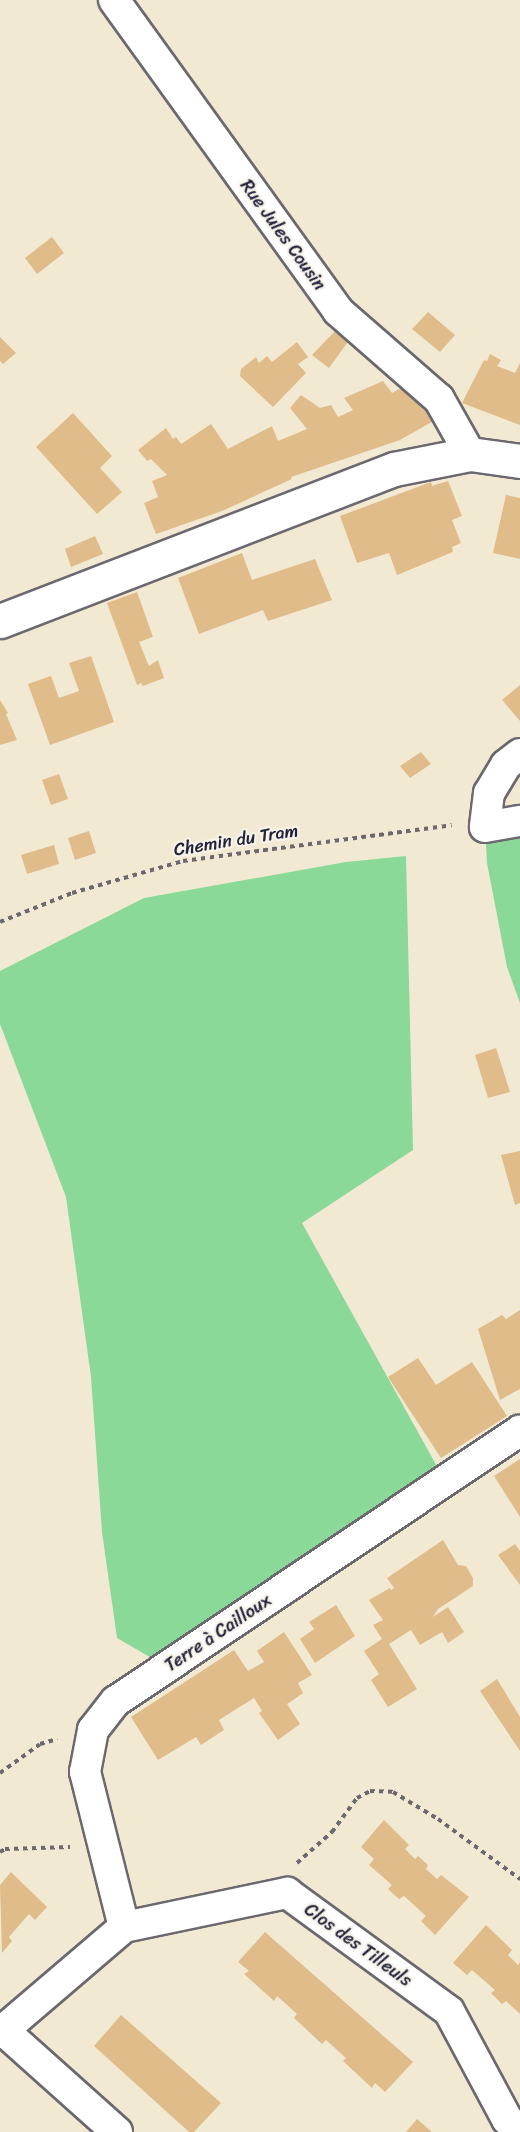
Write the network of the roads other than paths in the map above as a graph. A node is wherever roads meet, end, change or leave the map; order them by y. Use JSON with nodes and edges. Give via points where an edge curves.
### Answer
{"nodes":[{"id":1,"x":114,"y":0,"type":"edge"},
{"id":2,"x":470,"y":454,"type":"junction"},
{"id":3,"x":520,"y":461,"type":"edge"},
{"id":4,"x":0,"y":621,"type":"edge"},
{"id":5,"x":520,"y":754,"type":"edge"},
{"id":6,"x":520,"y":821,"type":"edge"},
{"id":7,"x":520,"y":1431,"type":"edge"},
{"id":8,"x":124,"y":1928,"type":"junction"},
{"id":9,"x":2,"y":2031,"type":"edge"},
{"id":10,"x":117,"y":2132,"type":"edge"},
{"id":11,"x":520,"y":2132,"type":"edge"}],
"edges":[{"from":1,"to":2,"type":"street","name":"Rue Jules Cousin","via":[[338,311],[439,399]]},
{"from":2,"to":3,"type":"street"},
{"from":2,"to":4,"type":"street","via":[[393,470]]},
{"from":5,"to":6,"type":"street","via":[[506,765],[489,793],[485,827]]},
{"from":7,"to":8,"type":"street","name":"Terre à Cailloux","via":[[116,1701],[93,1730],[85,1772]]},
{"from":8,"to":9,"type":"street"},
{"from":8,"to":11,"type":"street","name":"Clos des Tilleuls","via":[[287,1893],[449,2012],[507,2119]]},
{"from":9,"to":10,"type":"street"}]}
